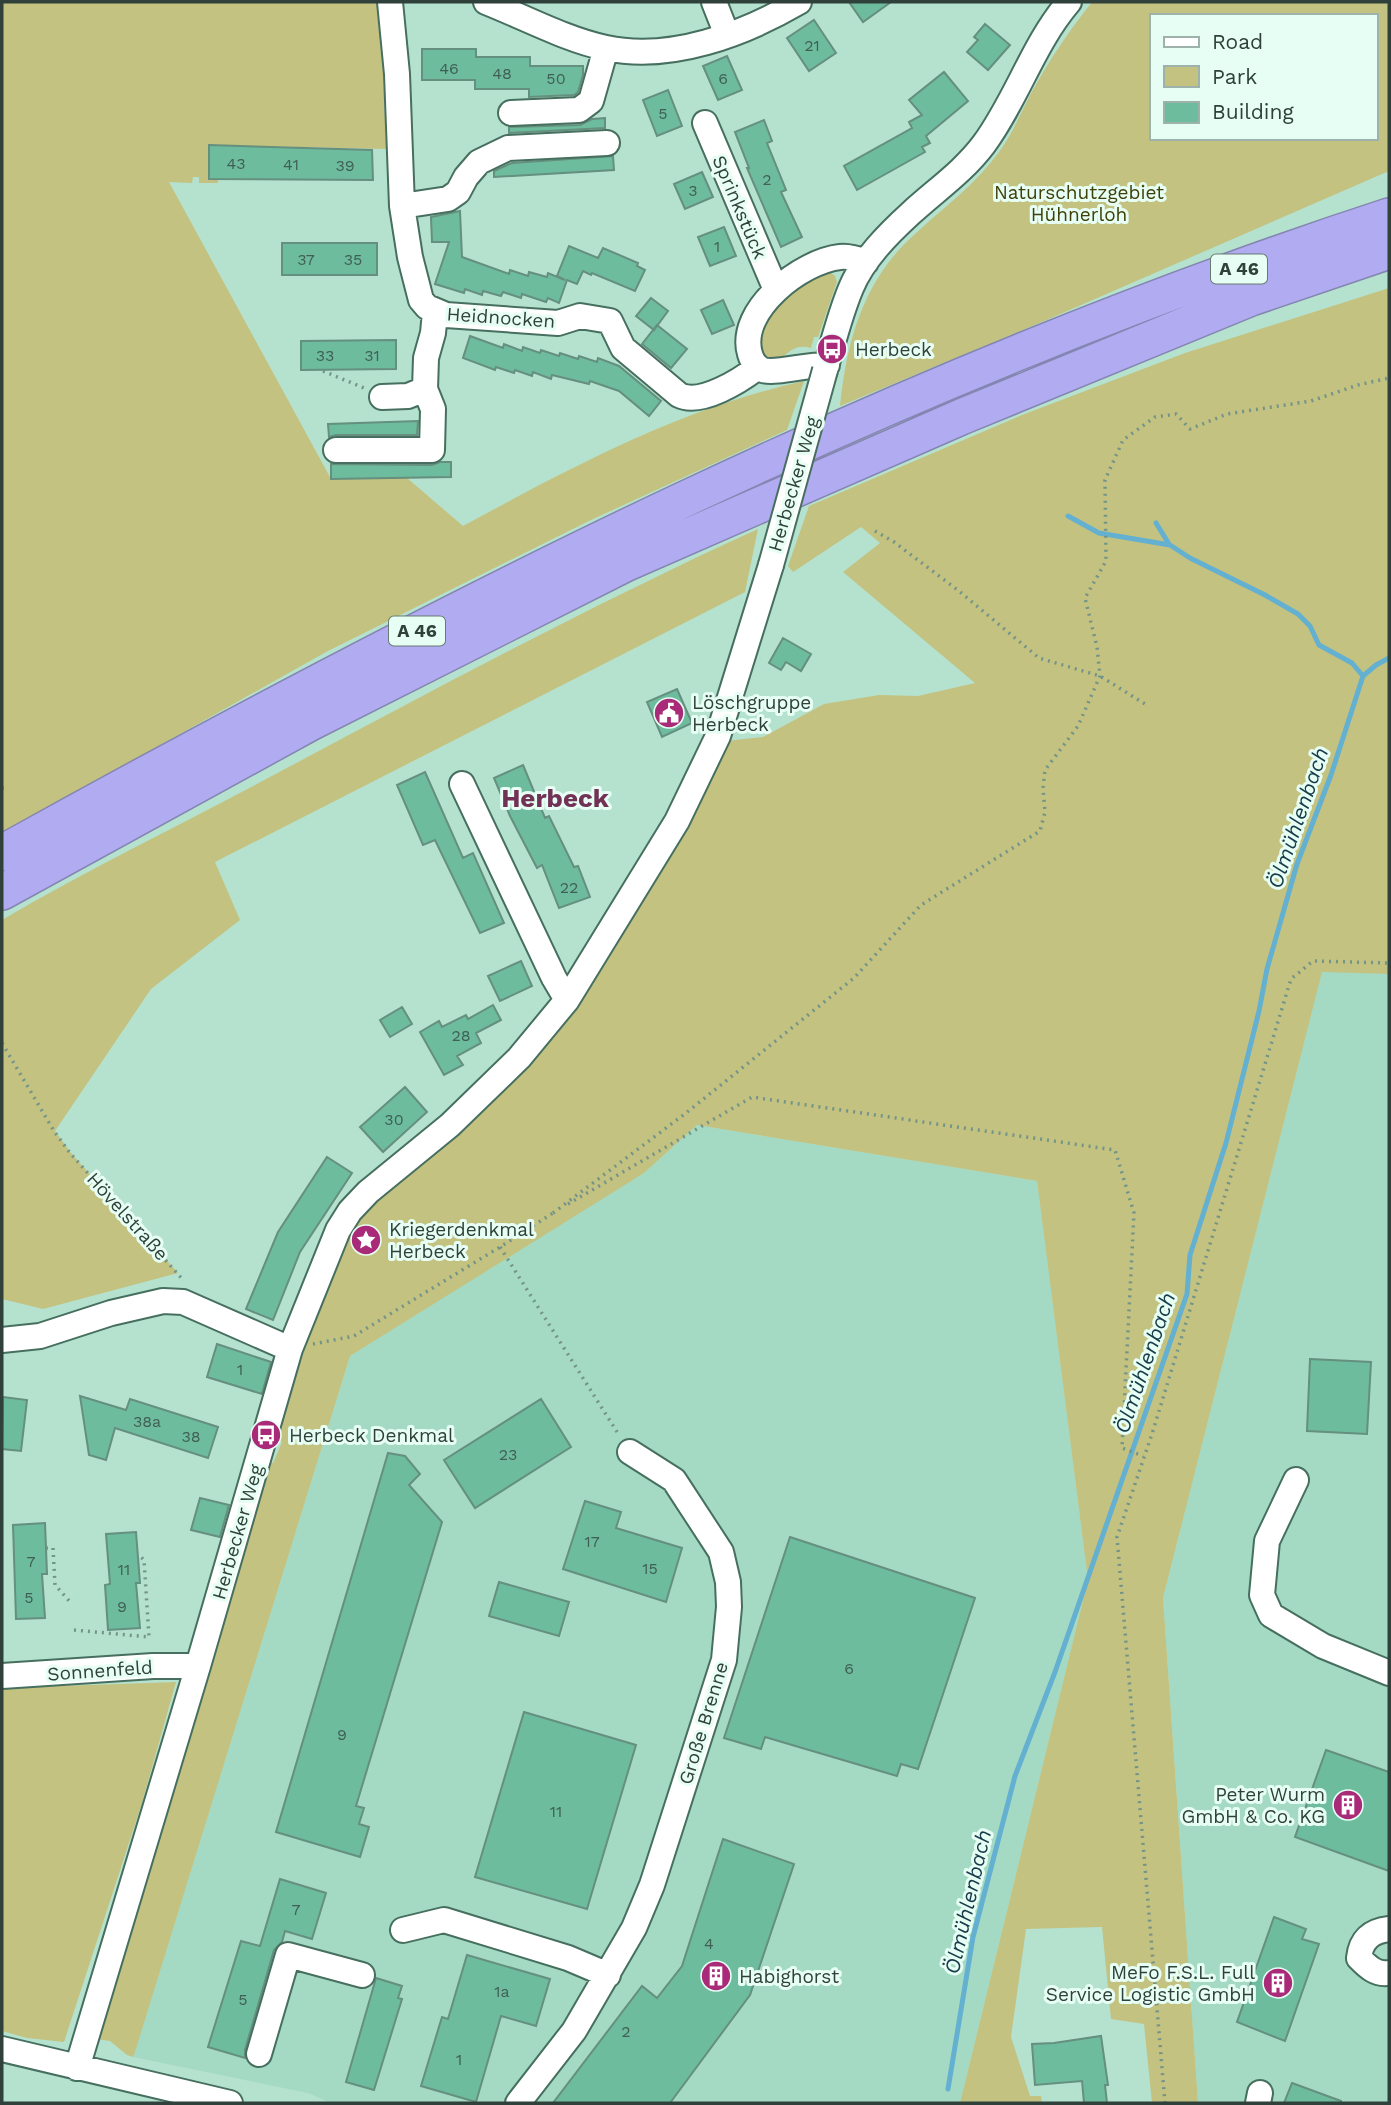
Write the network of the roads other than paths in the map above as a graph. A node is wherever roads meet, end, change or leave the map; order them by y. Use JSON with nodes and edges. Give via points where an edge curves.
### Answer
{"nodes":[{"id":1,"x":390,"y":2,"type":"edge"},
{"id":2,"x":486,"y":2,"type":"edge"},
{"id":3,"x":714,"y":2,"type":"edge"},
{"id":4,"x":799,"y":2,"type":"edge"},
{"id":5,"x":1069,"y":2,"type":"edge"},
{"id":6,"x":727,"y":35,"type":"junction"},
{"id":7,"x":606,"y":48,"type":"junction"},
{"id":8,"x":511,"y":113,"type":"dead end"},
{"id":9,"x":705,"y":123,"type":"dead end"},
{"id":10,"x":607,"y":143,"type":"dead end"},
{"id":11,"x":402,"y":206,"type":"junction"},
{"id":12,"x":1389,"y":216,"type":"edge"},
{"id":13,"x":1389,"y":251,"type":"edge"},
{"id":14,"x":866,"y":262,"type":"junction"},
{"id":15,"x":1389,"y":270,"type":"edge"},
{"id":16,"x":776,"y":290,"type":"junction"},
{"id":17,"x":435,"y":312,"type":"junction"},
{"id":18,"x":1120,"y":353,"type":"junction"},
{"id":19,"x":758,"y":367,"type":"junction"},
{"id":20,"x":826,"y":367,"type":"junction"},
{"id":21,"x":425,"y":389,"type":"junction"},
{"id":22,"x":382,"y":397,"type":"road end"},
{"id":23,"x":336,"y":450,"type":"dead end"},
{"id":24,"x":462,"y":784,"type":"dead end"},
{"id":25,"x":2,"y":853,"type":"edge"},
{"id":26,"x":2,"y":892,"type":"edge"},
{"id":27,"x":567,"y":1000,"type":"junction"},
{"id":28,"x":2,"y":1339,"type":"edge"},
{"id":29,"x":290,"y":1349,"type":"junction"},
{"id":30,"x":630,"y":1452,"type":"road end"},
{"id":31,"x":1296,"y":1480,"type":"dead end"},
{"id":32,"x":198,"y":1666,"type":"junction"},
{"id":33,"x":1389,"y":1673,"type":"edge"},
{"id":34,"x":2,"y":1676,"type":"edge"},
{"id":35,"x":1389,"y":1929,"type":"edge"},
{"id":36,"x":403,"y":1930,"type":"dead end"},
{"id":37,"x":1389,"y":1973,"type":"edge"},
{"id":38,"x":362,"y":1975,"type":"dead end"},
{"id":39,"x":608,"y":1976,"type":"junction"},
{"id":40,"x":2,"y":2049,"type":"edge"},
{"id":41,"x":259,"y":2053,"type":"dead end"},
{"id":42,"x":77,"y":2068,"type":"junction"},
{"id":43,"x":230,"y":2103,"type":"edge"},
{"id":44,"x":518,"y":2103,"type":"edge"}],
"edges":[{"from":1,"to":11,"type":"street","name":"Heidnocken"},
{"from":2,"to":7,"type":"street"},
{"from":3,"to":6,"type":"street"},
{"from":4,"to":6,"type":"street"},
{"from":5,"to":14,"type":"street","name":"Herbecker Weg","via":[[974,157],[912,212]]},
{"from":6,"to":7,"type":"street","via":[[645,52]]},
{"from":7,"to":8,"type":"street","via":[[591,101],[579,110]]},
{"from":9,"to":16,"type":"street","name":"Sprinkstück"},
{"from":10,"to":11,"type":"street","via":[[508,148],[479,162],[448,200]]},
{"from":11,"to":17,"type":"street","name":"Heidnocken","via":[[421,300]]},
{"from":12,"to":25,"type":"highway","number":"A 46","via":[[1090,323],[722,481],[321,680]]},
{"from":13,"to":18,"type":"highway","number":"A 46","via":[[1251,298]]},
{"from":14,"to":16,"type":"street","via":[[848,257],[823,261]]},
{"from":14,"to":20,"type":"street","name":"Herbecker Weg","via":[[851,288]]},
{"from":15,"to":18,"type":"highway"},
{"from":16,"to":19,"type":"street","via":[[748,334],[751,358]]},
{"from":17,"to":19,"type":"street","name":"Heidnocken","via":[[558,323],[580,316],[610,321],[623,348],[686,398],[721,390]]},
{"from":17,"to":21,"type":"street"},
{"from":18,"to":26,"type":"highway","number":"A 46","via":[[626,563],[310,723]]},
{"from":19,"to":20,"type":"street","via":[[773,371],[813,364]]},
{"from":20,"to":27,"type":"street","name":"Herbecker Weg","bridge":true,"via":[[718,736],[677,821]]},
{"from":21,"to":22,"type":"street","via":[[408,396]]},
{"from":21,"to":23,"type":"street","via":[[433,409],[432,450]]},
{"from":24,"to":27,"type":"street"},
{"from":27,"to":29,"type":"street","name":"Herbecker Weg","via":[[509,1068],[350,1211]]},
{"from":28,"to":29,"type":"street","via":[[40,1336],[163,1301],[183,1302]]},
{"from":29,"to":32,"type":"street","name":"Herbecker Weg"},
{"from":30,"to":39,"type":"street","name":"Große Brenne","via":[[674,1480],[697,1514],[721,1552],[729,1607],[724,1660],[652,1885]]},
{"from":31,"to":33,"type":"street","via":[[1267,1541],[1262,1595],[1271,1615],[1323,1646]]},
{"from":32,"to":34,"type":"street","name":"Sonnenfeld"},
{"from":32,"to":42,"type":"street","name":"Herbecker Weg"},
{"from":35,"to":37,"type":"street","via":[[1369,1935],[1361,1944],[1359,1958],[1369,1969]]},
{"from":36,"to":39,"type":"street","via":[[444,1920],[568,1958]]},
{"from":38,"to":41,"type":"street","via":[[288,1955]]},
{"from":39,"to":44,"type":"street","name":"Große Brenne"},
{"from":40,"to":42,"type":"street"},
{"from":42,"to":43,"type":"street"}]}
